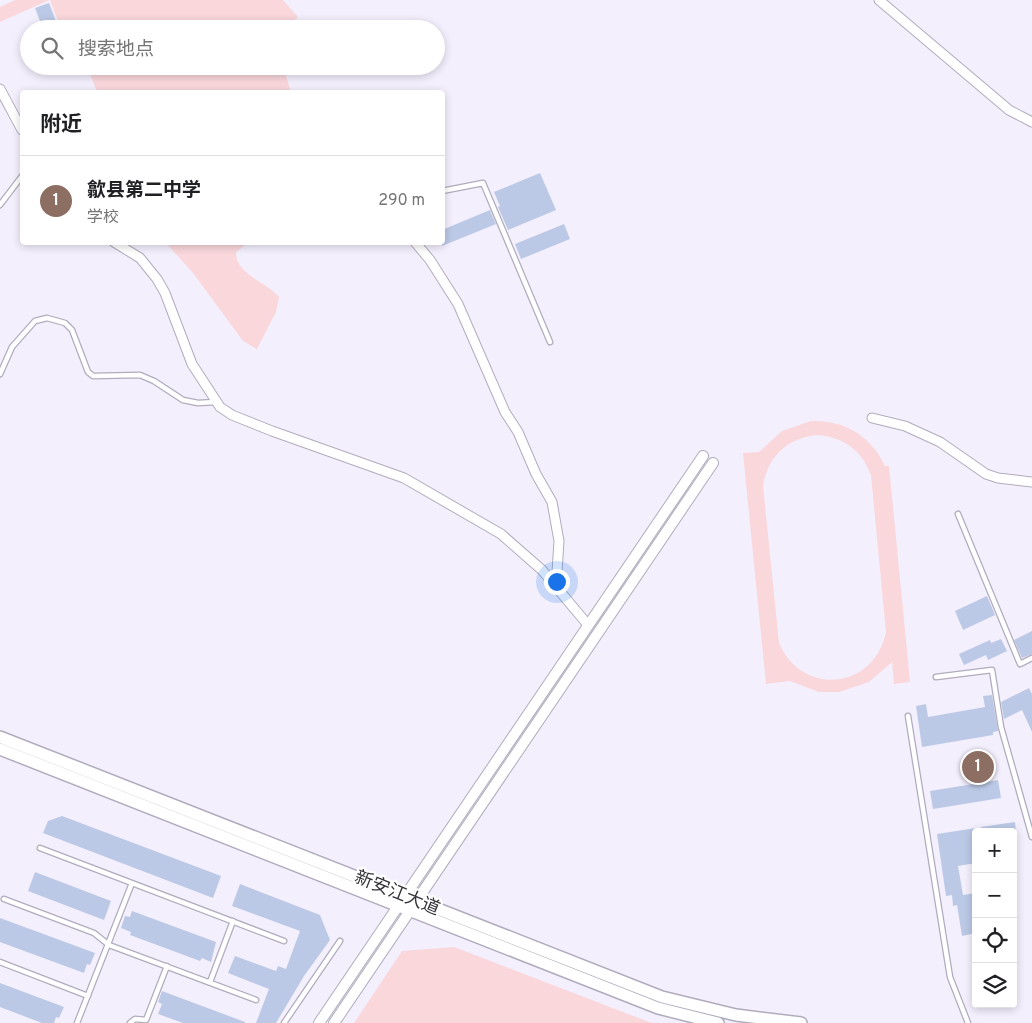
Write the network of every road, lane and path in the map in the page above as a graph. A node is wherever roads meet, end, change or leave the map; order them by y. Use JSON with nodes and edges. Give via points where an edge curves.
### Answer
{"nodes":[{"id":1,"x":878,"y":0,"type":"edge"},
{"id":2,"x":0,"y":89,"type":"edge"},
{"id":3,"x":1032,"y":122,"type":"edge"},
{"id":4,"x":20,"y":126,"type":"edge"},
{"id":5,"x":20,"y":179,"type":"edge"},
{"id":6,"x":445,"y":189,"type":"edge"},
{"id":7,"x":0,"y":205,"type":"edge"},
{"id":8,"x":119,"y":245,"type":"edge"},
{"id":9,"x":418,"y":245,"type":"edge"},
{"id":10,"x":550,"y":342,"type":"dead end"},
{"id":11,"x":0,"y":374,"type":"edge"},
{"id":12,"x":216,"y":402,"type":"junction"},
{"id":13,"x":872,"y":418,"type":"dead end"},
{"id":14,"x":702,"y":456,"type":"dead end"},
{"id":15,"x":713,"y":463,"type":"dead end"},
{"id":16,"x":1032,"y":483,"type":"edge"},
{"id":17,"x":958,"y":514,"type":"dead end"},
{"id":18,"x":552,"y":581,"type":"junction"},
{"id":19,"x":588,"y":625,"type":"junction"},
{"id":20,"x":1032,"y":658,"type":"edge"},
{"id":21,"x":936,"y":677,"type":"dead end"},
{"id":22,"x":908,"y":716,"type":"dead end"},
{"id":23,"x":0,"y":737,"type":"edge"},
{"id":24,"x":0,"y":749,"type":"edge"},
{"id":25,"x":1032,"y":837,"type":"edge"},
{"id":26,"x":40,"y":848,"type":"dead end"},
{"id":27,"x":132,"y":883,"type":"junction"},
{"id":28,"x":4,"y":899,"type":"dead end"},
{"id":29,"x":401,"y":902,"type":"junction"},
{"id":30,"x":413,"y":906,"type":"junction"},
{"id":31,"x":233,"y":921,"type":"junction"},
{"id":32,"x":284,"y":941,"type":"dead end"},
{"id":33,"x":340,"y":941,"type":"dead end"},
{"id":34,"x":109,"y":945,"type":"junction"},
{"id":35,"x":0,"y":962,"type":"edge"},
{"id":36,"x":166,"y":966,"type":"junction"},
{"id":37,"x":210,"y":982,"type":"junction"},
{"id":38,"x":88,"y":996,"type":"junction"},
{"id":39,"x":256,"y":1000,"type":"dead end"},
{"id":40,"x":77,"y":1023,"type":"edge"},
{"id":41,"x":130,"y":1023,"type":"edge"},
{"id":42,"x":284,"y":1023,"type":"edge"},
{"id":43,"x":319,"y":1023,"type":"edge"},
{"id":44,"x":334,"y":1023,"type":"edge"},
{"id":45,"x":718,"y":1023,"type":"edge"},
{"id":46,"x":801,"y":1023,"type":"edge"},
{"id":47,"x":968,"y":1023,"type":"edge"}],
"edges":[{"from":1,"to":3,"type":"street","via":[[1009,110]]},
{"from":2,"to":4,"type":"street"},
{"from":5,"to":7,"type":"lane"},
{"from":6,"to":10,"type":"lane","via":[[483,183]]},
{"from":8,"to":12,"type":"street","via":[[140,258],[157,279],[192,364]]},
{"from":9,"to":18,"type":"street","via":[[463,313],[505,412],[552,502],[559,541],[558,572]]},
{"from":11,"to":12,"type":"lane","via":[[12,348],[35,320],[47,318],[68,325],[88,372],[93,376],[140,375],[154,380],[183,400]]},
{"from":12,"to":18,"type":"street","via":[[232,415],[413,483],[501,534]]},
{"from":13,"to":16,"type":"street","via":[[905,426],[940,442],[986,474]]},
{"from":14,"to":19,"type":"street"},
{"from":15,"to":30,"type":"street"},
{"from":17,"to":20,"type":"lane","via":[[1020,664]]},
{"from":18,"to":19,"type":"street"},
{"from":19,"to":29,"type":"street"},
{"from":21,"to":25,"type":"lane","via":[[992,670],[1001,726]]},
{"from":22,"to":47,"type":"lane","via":[[950,977]]},
{"from":23,"to":29,"type":"main road","name":"新安江大道"},
{"from":24,"to":29,"type":"main road","name":"新安江大道"},
{"from":26,"to":27,"type":"lane"},
{"from":27,"to":31,"type":"lane"},
{"from":27,"to":34,"type":"lane"},
{"from":28,"to":34,"type":"lane","via":[[94,933]]},
{"from":29,"to":30,"type":"main road","name":"新安江大道"},
{"from":29,"to":43,"type":"street"},
{"from":30,"to":44,"type":"street"},
{"from":30,"to":45,"type":"main road","name":"新安江大道","via":[[658,1008]]},
{"from":30,"to":46,"type":"main road","name":"新安江大道","via":[[662,997],[736,1015]]},
{"from":31,"to":32,"type":"lane"},
{"from":31,"to":37,"type":"lane"},
{"from":33,"to":42,"type":"lane"},
{"from":34,"to":36,"type":"lane"},
{"from":34,"to":38,"type":"lane"},
{"from":35,"to":38,"type":"lane"},
{"from":36,"to":37,"type":"lane"},
{"from":36,"to":41,"type":"lane","via":[[146,1020]]},
{"from":37,"to":39,"type":"lane"},
{"from":38,"to":40,"type":"lane"}]}
